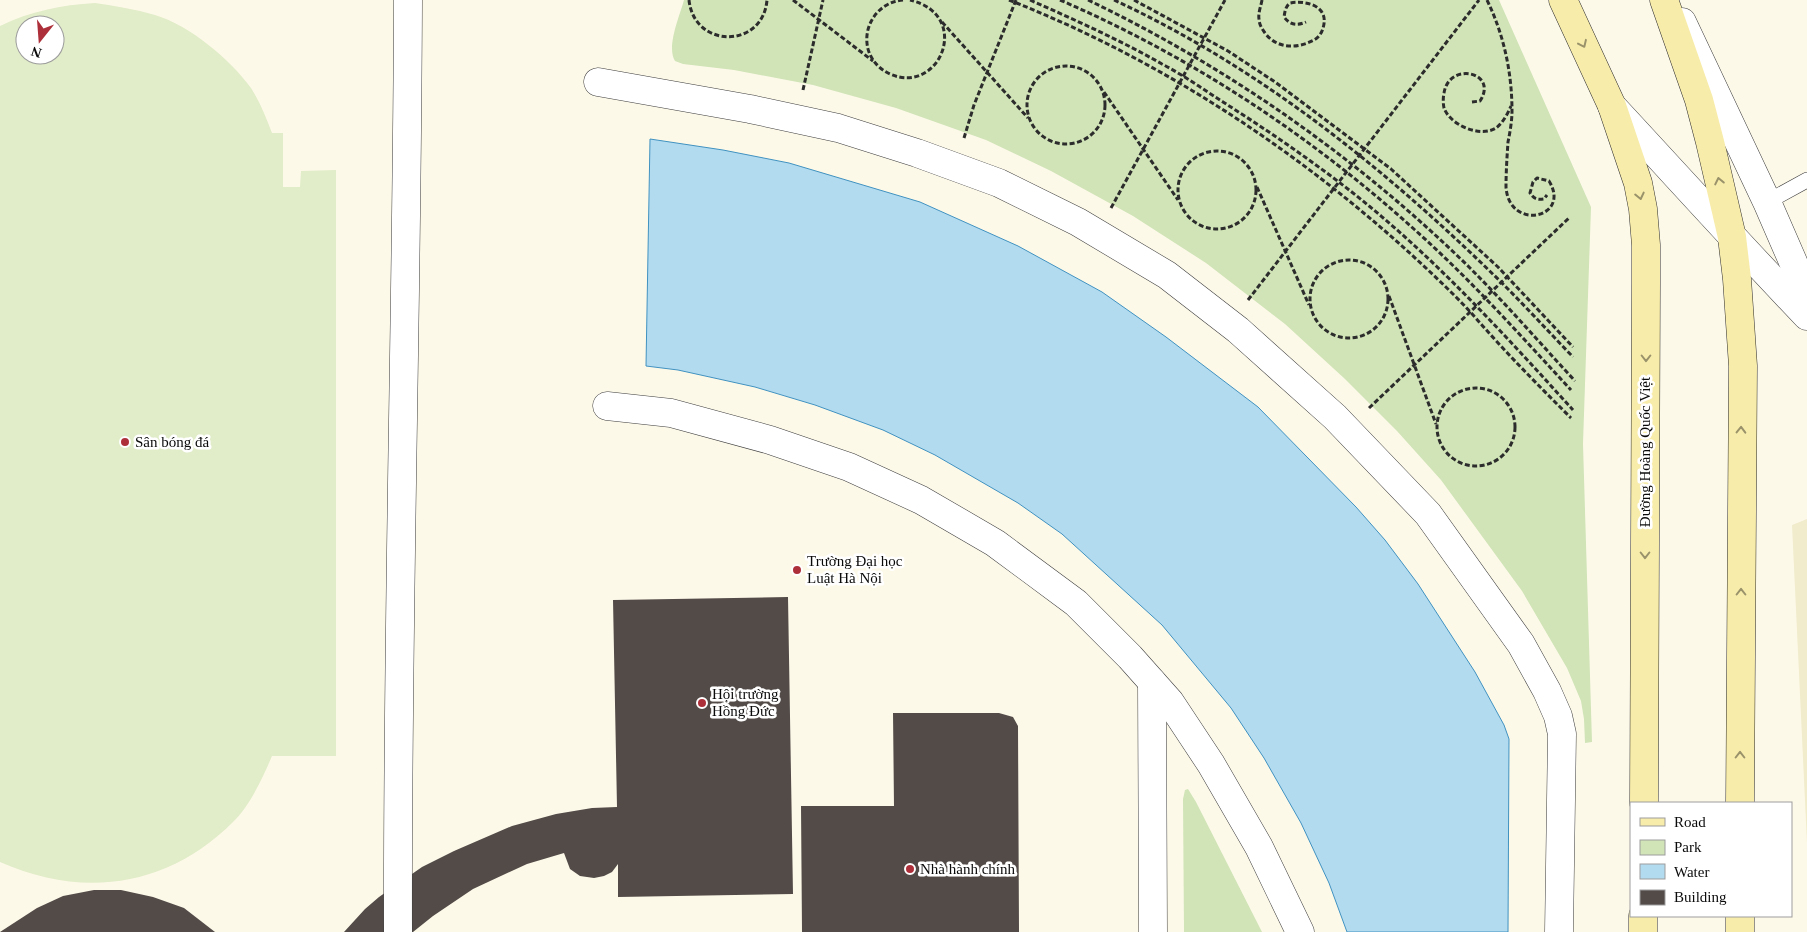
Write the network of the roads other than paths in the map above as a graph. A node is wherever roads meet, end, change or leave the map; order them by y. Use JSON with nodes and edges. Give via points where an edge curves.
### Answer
{"nodes":[{"id":1,"x":408,"y":0,"type":"edge"},
{"id":2,"x":1562,"y":0,"type":"edge"},
{"id":3,"x":1664,"y":0,"type":"edge"},
{"id":4,"x":1672,"y":0,"type":"edge"},
{"id":5,"x":598,"y":82,"type":"dead end"},
{"id":6,"x":1612,"y":106,"type":"junction"},
{"id":7,"x":1807,"y":180,"type":"edge"},
{"id":8,"x":1767,"y":202,"type":"junction"},
{"id":9,"x":1732,"y":237,"type":"junction"},
{"id":10,"x":1807,"y":294,"type":"edge"},
{"id":11,"x":1807,"y":316,"type":"edge"},
{"id":12,"x":607,"y":406,"type":"dead end"},
{"id":13,"x":1152,"y":682,"type":"junction"},
{"id":14,"x":1644,"y":802,"type":"edge"},
{"id":15,"x":1740,"y":802,"type":"edge"},
{"id":16,"x":1643,"y":917,"type":"edge"},
{"id":17,"x":1740,"y":917,"type":"edge"},
{"id":18,"x":398,"y":932,"type":"edge"},
{"id":19,"x":1153,"y":932,"type":"edge"},
{"id":20,"x":1300,"y":932,"type":"edge"},
{"id":21,"x":1559,"y":932,"type":"edge"},
{"id":22,"x":1643,"y":932,"type":"edge"},
{"id":23,"x":1740,"y":932,"type":"edge"}],
"edges":[{"from":1,"to":18,"type":"street"},
{"from":2,"to":6,"type":"main road","name":"Đường Hoàng Quốc Việt","one_way":true},
{"from":9,"to":3,"type":"main road","one_way":true,"via":[[1699,100]]},
{"from":4,"to":8,"type":"street"},
{"from":5,"to":21,"type":"street","via":[[838,128],[999,182],[1078,222],[1167,275],[1238,330],[1335,417],[1428,514],[1521,644],[1547,691],[1562,734]]},
{"from":6,"to":9,"type":"street","name":"Đường Hoàng Quốc Việt"},
{"from":6,"to":14,"type":"main road","name":"Đường Hoàng Quốc Việt","one_way":true,"via":[[1638,183],[1646,246]]},
{"from":7,"to":8,"type":"lane"},
{"from":8,"to":10,"type":"street"},
{"from":9,"to":11,"type":"street","name":"Đường Hoàng Quốc Việt"},
{"from":15,"to":9,"type":"main road","one_way":true,"via":[[1742,366]]},
{"from":12,"to":13,"type":"street","via":[[671,413],[770,440],[849,467],[921,500],[995,543],[1076,603]]},
{"from":13,"to":19,"type":"street"},
{"from":13,"to":20,"type":"street","via":[[1170,702],[1218,776],[1259,847]]},
{"from":16,"to":22,"type":"main road"},
{"from":17,"to":23,"type":"main road"}]}
